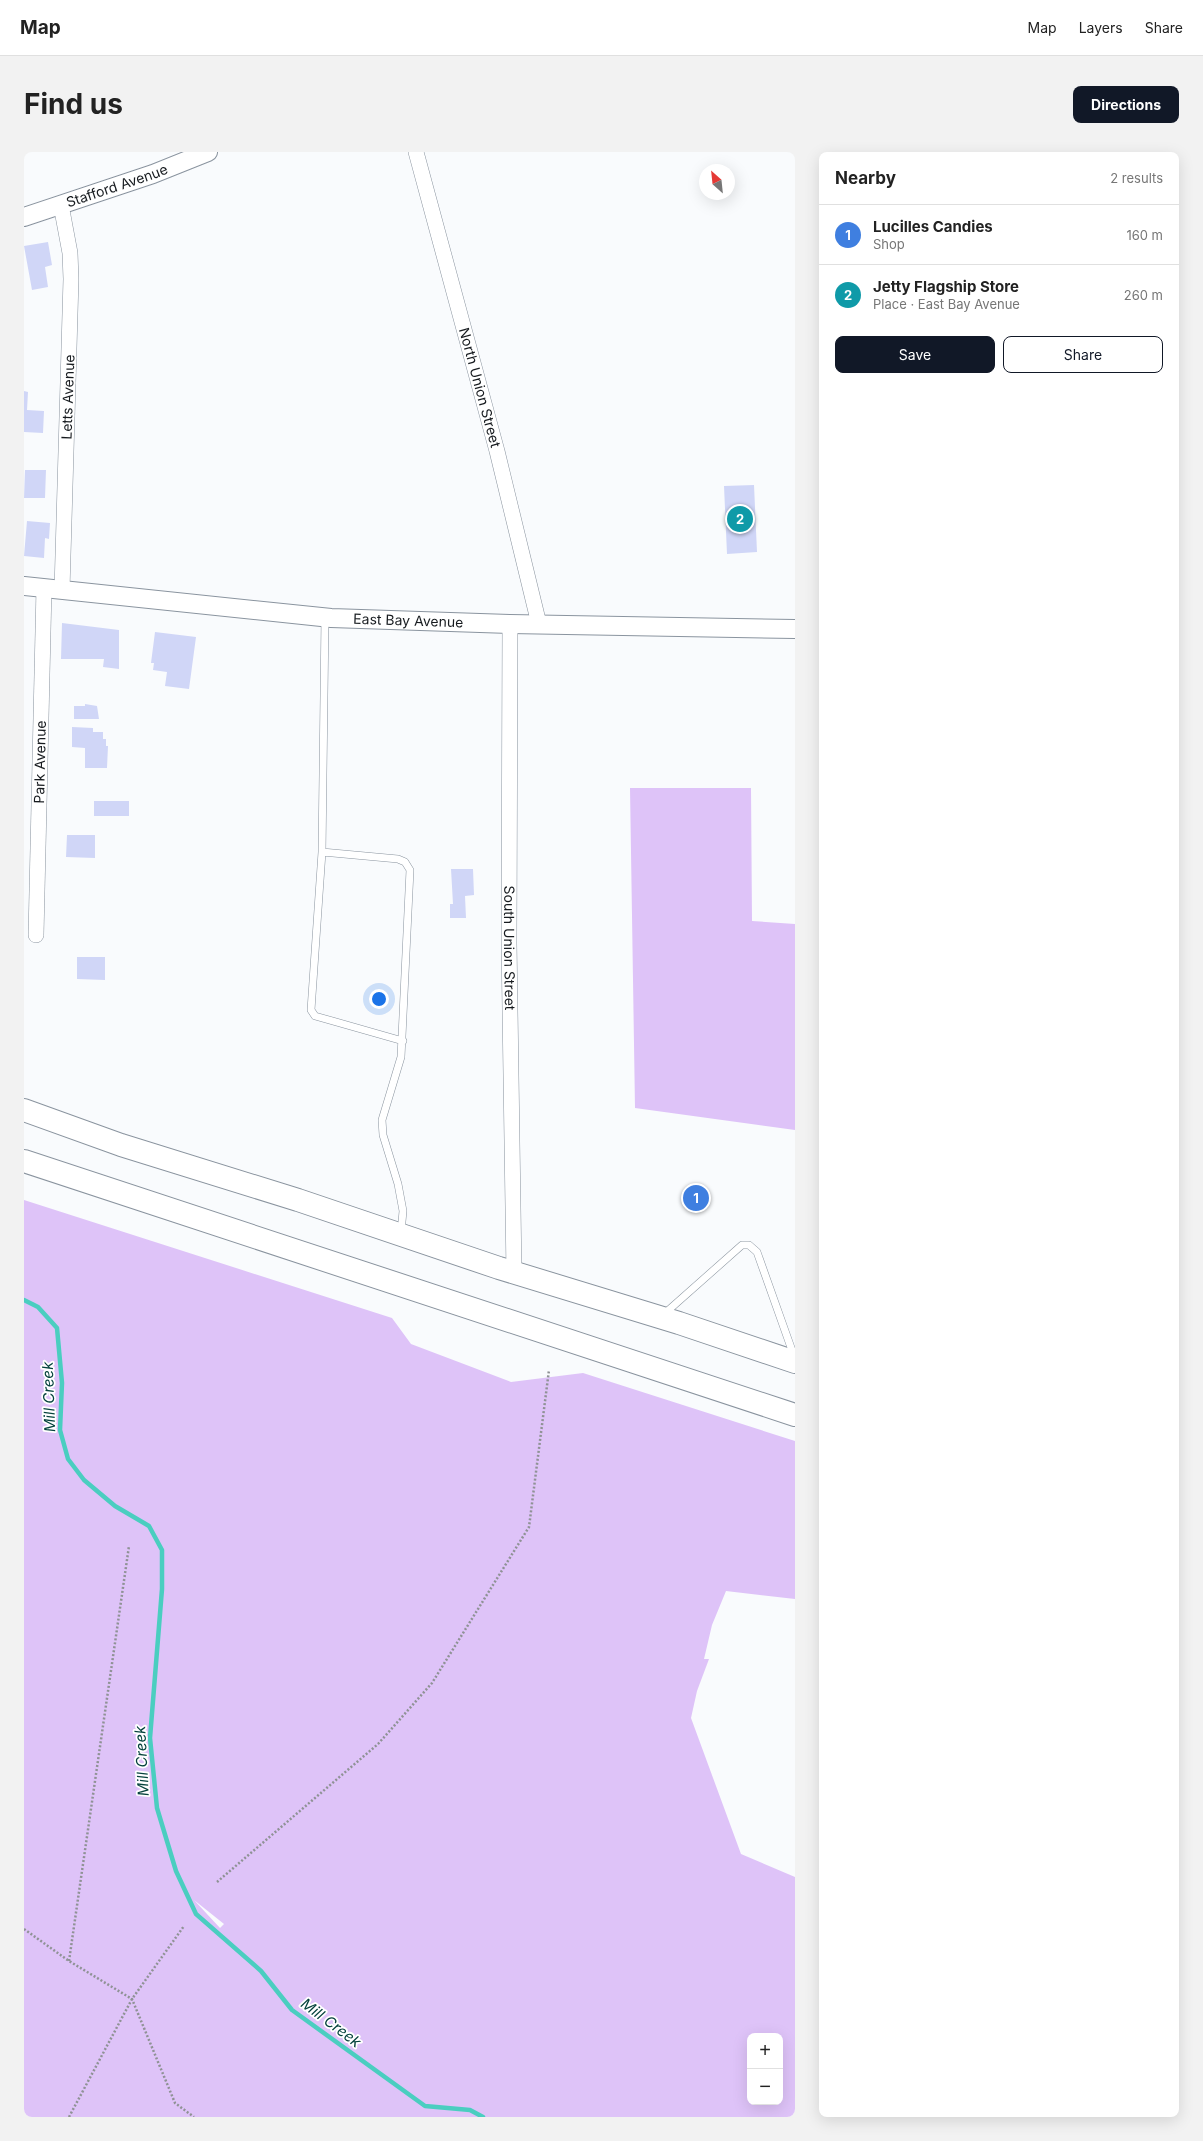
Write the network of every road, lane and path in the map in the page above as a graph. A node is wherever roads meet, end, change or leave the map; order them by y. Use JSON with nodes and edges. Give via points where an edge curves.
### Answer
{"nodes":[{"id":1,"x":208,"y":152,"type":"edge"},
{"id":2,"x":416,"y":152,"type":"edge"},
{"id":3,"x":61,"y":205,"type":"junction"},
{"id":4,"x":24,"y":217,"type":"edge"},
{"id":5,"x":24,"y":586,"type":"edge"},
{"id":6,"x":44,"y":588,"type":"junction"},
{"id":7,"x":62,"y":590,"type":"junction"},
{"id":8,"x":325,"y":617,"type":"junction"},
{"id":9,"x":510,"y":624,"type":"junction"},
{"id":10,"x":539,"y":624,"type":"junction"},
{"id":11,"x":795,"y":629,"type":"edge"},
{"id":12,"x":322,"y":852,"type":"junction"},
{"id":13,"x":36,"y":935,"type":"dead end"},
{"id":14,"x":403,"y":1041,"type":"junction"},
{"id":15,"x":24,"y":1110,"type":"edge"},
{"id":16,"x":24,"y":1161,"type":"edge"},
{"id":17,"x":401,"y":1234,"type":"junction"},
{"id":18,"x":514,"y":1273,"type":"junction"},
{"id":19,"x":661,"y":1317,"type":"junction"},
{"id":20,"x":795,"y":1361,"type":"edge"},
{"id":21,"x":549,"y":1370,"type":"dead end"},
{"id":22,"x":795,"y":1415,"type":"edge"},
{"id":23,"x":129,"y":1546,"type":"dead end"},
{"id":24,"x":217,"y":1882,"type":"dead end"},
{"id":25,"x":184,"y":1926,"type":"dead end"},
{"id":26,"x":24,"y":1928,"type":"edge"},
{"id":27,"x":69,"y":1960,"type":"junction"},
{"id":28,"x":132,"y":1999,"type":"junction"},
{"id":29,"x":70,"y":2117,"type":"edge"},
{"id":30,"x":194,"y":2117,"type":"edge"}],
"edges":[{"from":1,"to":3,"type":"street","name":"Stafford Avenue"},
{"from":2,"to":10,"type":"street","name":"North Union Street"},
{"from":3,"to":4,"type":"street","name":"Stafford Avenue"},
{"from":3,"to":7,"type":"street","name":"Letts Avenue","via":[[70,253]]},
{"from":5,"to":6,"type":"street","name":"East Bay Avenue"},
{"from":6,"to":7,"type":"street","name":"East Bay Avenue"},
{"from":6,"to":13,"type":"street","name":"Park Avenue"},
{"from":7,"to":8,"type":"street","name":"East Bay Avenue"},
{"from":8,"to":9,"type":"street","name":"East Bay Avenue"},
{"from":8,"to":12,"type":"lane"},
{"from":9,"to":10,"type":"street","name":"East Bay Avenue"},
{"from":9,"to":18,"type":"street","name":"South Union Street","via":[[509,942]]},
{"from":10,"to":11,"type":"street","name":"East Bay Avenue"},
{"from":12,"to":14,"type":"lane","via":[[311,1010],[315,1016]]},
{"from":12,"to":14,"type":"lane","via":[[398,859],[405,862],[410,870]]},
{"from":14,"to":17,"type":"lane","via":[[402,1057],[382,1120],[383,1135],[398,1184],[403,1211]]},
{"from":15,"to":17,"type":"highway","via":[[121,1145]]},
{"from":16,"to":22,"type":"highway"},
{"from":17,"to":18,"type":"highway"},
{"from":18,"to":19,"type":"highway"},
{"from":19,"to":20,"type":"highway"},
{"from":19,"to":20,"type":"lane","via":[[742,1245],[749,1245],[757,1252]]},
{"from":21,"to":24,"type":"path","via":[[529,1527],[432,1683],[378,1744]]},
{"from":23,"to":27,"type":"path"},
{"from":25,"to":28,"type":"path"},
{"from":26,"to":27,"type":"path"},
{"from":27,"to":28,"type":"path"},
{"from":28,"to":29,"type":"path"},
{"from":28,"to":30,"type":"path","via":[[175,2103]]}]}
